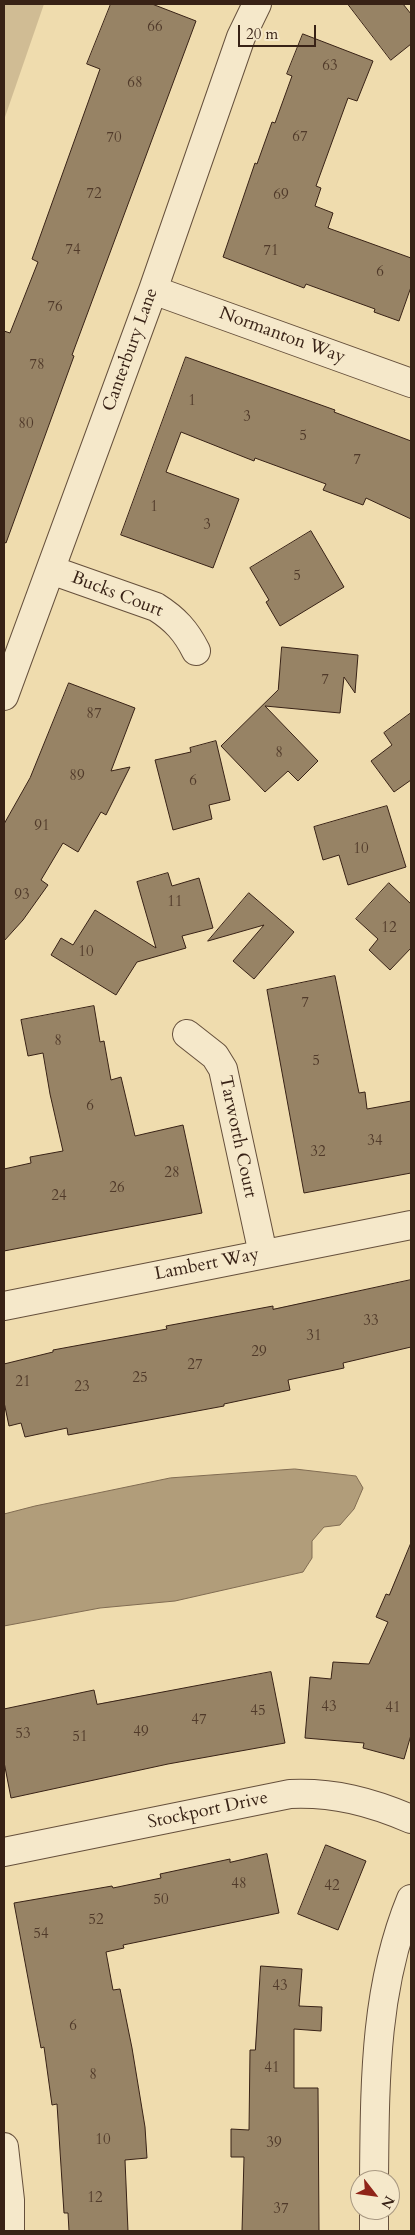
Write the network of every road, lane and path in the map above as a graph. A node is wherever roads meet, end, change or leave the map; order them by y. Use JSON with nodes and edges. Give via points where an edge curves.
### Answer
{"nodes":[{"id":1,"x":257,"y":4,"type":"edge"},
{"id":2,"x":152,"y":290,"type":"junction"},
{"id":3,"x":411,"y":383,"type":"edge"},
{"id":4,"x":51,"y":570,"type":"junction"},
{"id":5,"x":196,"y":651,"type":"dead end"},
{"id":6,"x":4,"y":696,"type":"edge"},
{"id":7,"x":187,"y":1034,"type":"dead end"},
{"id":8,"x":411,"y":1225,"type":"edge"},
{"id":9,"x":263,"y":1254,"type":"junction"},
{"id":10,"x":4,"y":1306,"type":"edge"},
{"id":11,"x":411,"y":1819,"type":"edge"},
{"id":12,"x":4,"y":1852,"type":"edge"},
{"id":13,"x":411,"y":1899,"type":"edge"},
{"id":14,"x":4,"y":2147,"type":"edge"},
{"id":15,"x":374,"y":2170,"type":"edge"},
{"id":16,"x":10,"y":2231,"type":"edge"}],
"edges":[{"from":1,"to":2,"type":"street","name":"Canterbury Lane","via":[[241,37]]},
{"from":2,"to":3,"type":"street","name":"Normanton Way"},
{"from":2,"to":4,"type":"street","name":"Canterbury Lane"},
{"from":4,"to":5,"type":"street","name":"Bucks Court","via":[[156,607],[186,632]]},
{"from":4,"to":6,"type":"street","name":"Canterbury Lane"},
{"from":7,"to":9,"type":"street","name":"Tarworth Court","via":[[215,1056],[223,1069]]},
{"from":8,"to":9,"type":"street","name":"Lambert Way"},
{"from":9,"to":10,"type":"street","name":"Lambert Way"},
{"from":11,"to":12,"type":"street","name":"Stockport Drive","via":[[352,1798],[330,1794],[290,1794]]},
{"from":13,"to":15,"type":"street","via":[[396,1938],[379,2022],[374,2092]]},
{"from":14,"to":16,"type":"street"}]}
